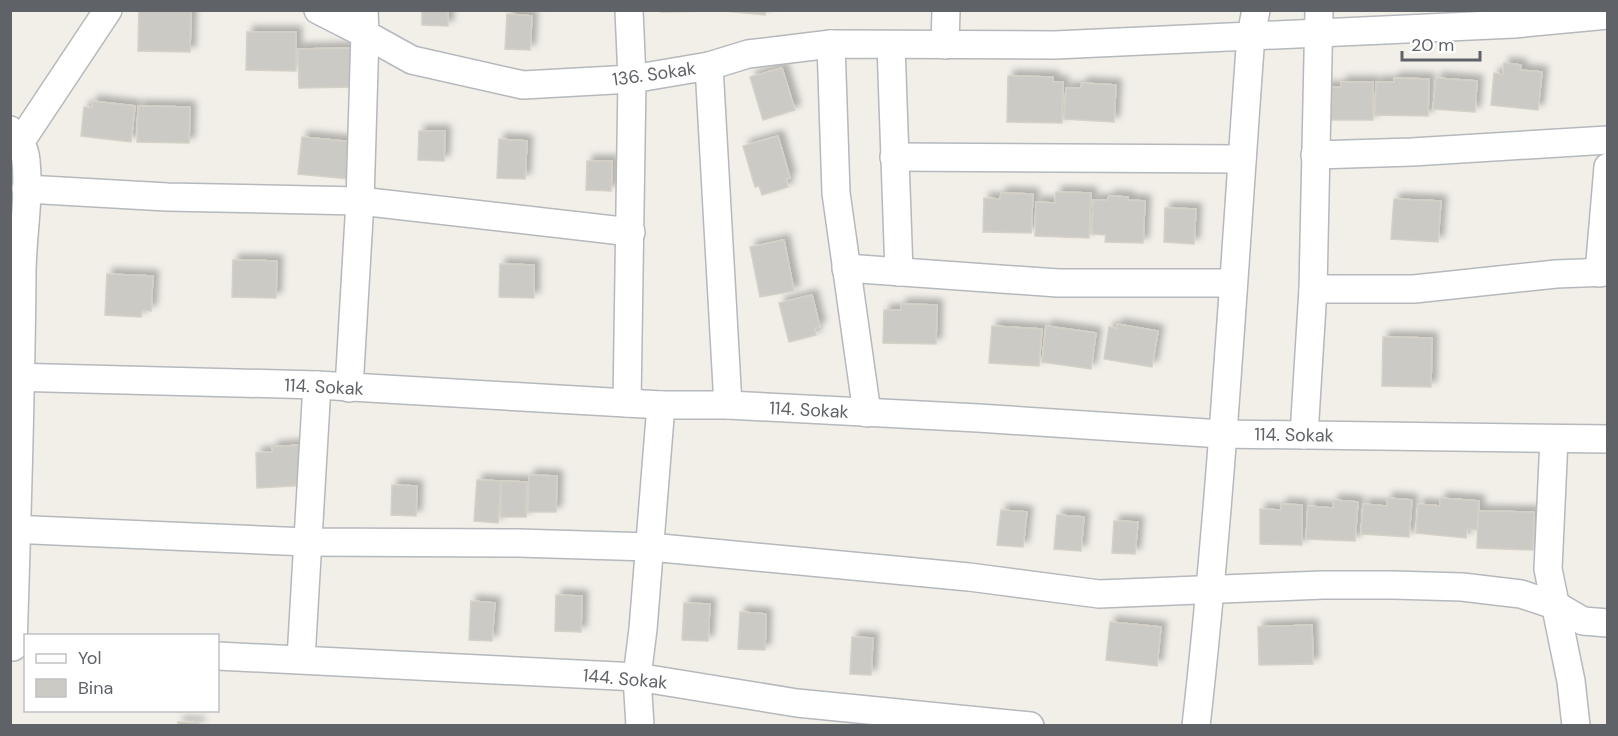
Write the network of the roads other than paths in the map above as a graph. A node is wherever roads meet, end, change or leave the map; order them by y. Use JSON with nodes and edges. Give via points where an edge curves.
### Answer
{"nodes":[{"id":1,"x":108,"y":10,"type":"edge"},
{"id":2,"x":318,"y":10,"type":"edge"},
{"id":3,"x":629,"y":10,"type":"edge"},
{"id":4,"x":946,"y":10,"type":"edge"},
{"id":5,"x":1608,"y":15,"type":"edge"},
{"id":6,"x":1318,"y":21,"type":"edge"},
{"id":7,"x":364,"y":22,"type":"edge"},
{"id":8,"x":1254,"y":23,"type":"edge"},
{"id":9,"x":831,"y":44,"type":"junction"},
{"id":10,"x":891,"y":45,"type":"junction"},
{"id":11,"x":945,"y":45,"type":"junction"},
{"id":12,"x":709,"y":66,"type":"junction"},
{"id":13,"x":632,"y":79,"type":"junction"},
{"id":14,"x":16,"y":136,"type":"edge"},
{"id":15,"x":1608,"y":140,"type":"edge"},
{"id":16,"x":1315,"y":155,"type":"junction"},
{"id":17,"x":894,"y":157,"type":"junction"},
{"id":18,"x":1242,"y":159,"type":"junction"},
{"id":19,"x":1608,"y":167,"type":"edge"},
{"id":20,"x":26,"y":189,"type":"junction"},
{"id":21,"x":360,"y":201,"type":"junction"},
{"id":22,"x":631,"y":232,"type":"junction"},
{"id":23,"x":16,"y":252,"type":"edge"},
{"id":24,"x":846,"y":268,"type":"junction"},
{"id":25,"x":899,"y":272,"type":"junction"},
{"id":26,"x":1603,"y":272,"type":"edge"},
{"id":27,"x":1233,"y":283,"type":"junction"},
{"id":28,"x":1313,"y":289,"type":"junction"},
{"id":29,"x":16,"y":377,"type":"edge"},
{"id":30,"x":317,"y":386,"type":"junction"},
{"id":31,"x":349,"y":388,"type":"junction"},
{"id":32,"x":627,"y":403,"type":"junction"},
{"id":33,"x":661,"y":405,"type":"junction"},
{"id":34,"x":728,"y":405,"type":"junction"},
{"id":35,"x":867,"y":413,"type":"junction"},
{"id":36,"x":1222,"y":434,"type":"junction"},
{"id":37,"x":1304,"y":435,"type":"junction"},
{"id":38,"x":1608,"y":439,"type":"edge"},
{"id":39,"x":1554,"y":440,"type":"junction"},
{"id":40,"x":14,"y":529,"type":"edge"},
{"id":41,"x":307,"y":543,"type":"junction"},
{"id":42,"x":650,"y":547,"type":"junction"},
{"id":43,"x":1209,"y":590,"type":"junction"},
{"id":44,"x":1557,"y":606,"type":"junction"},
{"id":45,"x":1608,"y":622,"type":"edge"},
{"id":46,"x":16,"y":647,"type":"edge"},
{"id":47,"x":219,"y":656,"type":"edge"},
{"id":48,"x":301,"y":659,"type":"junction"},
{"id":49,"x":637,"y":677,"type":"junction"},
{"id":50,"x":640,"y":726,"type":"edge"},
{"id":51,"x":1030,"y":726,"type":"edge"},
{"id":52,"x":1196,"y":726,"type":"edge"},
{"id":53,"x":1576,"y":726,"type":"edge"}],
"edges":[{"from":1,"to":14,"type":"street"},
{"from":2,"to":7,"type":"street","name":"136. Sokak"},
{"from":3,"to":13,"type":"street"},
{"from":4,"to":11,"type":"street"},
{"from":5,"to":6,"type":"street","via":[[1514,24]]},
{"from":6,"to":8,"type":"street"},
{"from":6,"to":16,"type":"street"},
{"from":7,"to":13,"type":"street","name":"136. Sokak","via":[[412,60],[523,85]]},
{"from":7,"to":21,"type":"street"},
{"from":8,"to":11,"type":"street","via":[[1055,45]]},
{"from":8,"to":18,"type":"street"},
{"from":9,"to":10,"type":"street"},
{"from":9,"to":12,"type":"street","via":[[748,54]]},
{"from":9,"to":24,"type":"street","via":[[833,163]]},
{"from":10,"to":11,"type":"street"},
{"from":10,"to":17,"type":"street"},
{"from":12,"to":13,"type":"street","name":"136. Sokak"},
{"from":12,"to":34,"type":"street","name":"136. Sokak"},
{"from":13,"to":22,"type":"street"},
{"from":14,"to":20,"type":"street","via":[[26,160]]},
{"from":15,"to":16,"type":"street"},
{"from":16,"to":28,"type":"street"},
{"from":17,"to":18,"type":"street"},
{"from":17,"to":25,"type":"street"},
{"from":18,"to":27,"type":"street"},
{"from":19,"to":26,"type":"street"},
{"from":20,"to":21,"type":"street"},
{"from":20,"to":23,"type":"street","via":[[26,216]]},
{"from":21,"to":22,"type":"street"},
{"from":21,"to":31,"type":"street"},
{"from":22,"to":32,"type":"street"},
{"from":23,"to":29,"type":"street"},
{"from":24,"to":25,"type":"street"},
{"from":24,"to":35,"type":"street"},
{"from":25,"to":27,"type":"street","via":[[1058,283]]},
{"from":26,"to":28,"type":"street","via":[[1414,289]]},
{"from":27,"to":36,"type":"street"},
{"from":28,"to":37,"type":"street"},
{"from":29,"to":30,"type":"street","name":"114. Sokak"},
{"from":29,"to":40,"type":"street"},
{"from":30,"to":31,"type":"street","name":"114. Sokak"},
{"from":30,"to":41,"type":"street"},
{"from":31,"to":32,"type":"street","name":"114. Sokak"},
{"from":32,"to":33,"type":"street","name":"114. Sokak"},
{"from":33,"to":34,"type":"street","name":"114. Sokak"},
{"from":33,"to":42,"type":"street"},
{"from":34,"to":35,"type":"street","name":"114. Sokak"},
{"from":35,"to":36,"type":"street","name":"114. Sokak"},
{"from":36,"to":37,"type":"street","name":"114. Sokak"},
{"from":36,"to":43,"type":"street"},
{"from":37,"to":39,"type":"street","name":"114. Sokak"},
{"from":38,"to":39,"type":"street","name":"114. Sokak"},
{"from":39,"to":44,"type":"street","via":[[1548,568]]},
{"from":40,"to":41,"type":"street"},
{"from":40,"to":46,"type":"street"},
{"from":41,"to":42,"type":"street"},
{"from":41,"to":48,"type":"street"},
{"from":42,"to":43,"type":"street","via":[[969,577],[1099,594]]},
{"from":42,"to":49,"type":"street"},
{"from":43,"to":44,"type":"street","via":[[1335,585],[1462,587],[1521,594]]},
{"from":43,"to":52,"type":"street"},
{"from":44,"to":45,"type":"street","via":[[1582,621]]},
{"from":44,"to":53,"type":"street"},
{"from":47,"to":48,"type":"street","name":"144. Sokak"},
{"from":48,"to":49,"type":"street","name":"144. Sokak"},
{"from":49,"to":50,"type":"street"},
{"from":49,"to":51,"type":"street","name":"144. Sokak","via":[[797,703]]}]}
